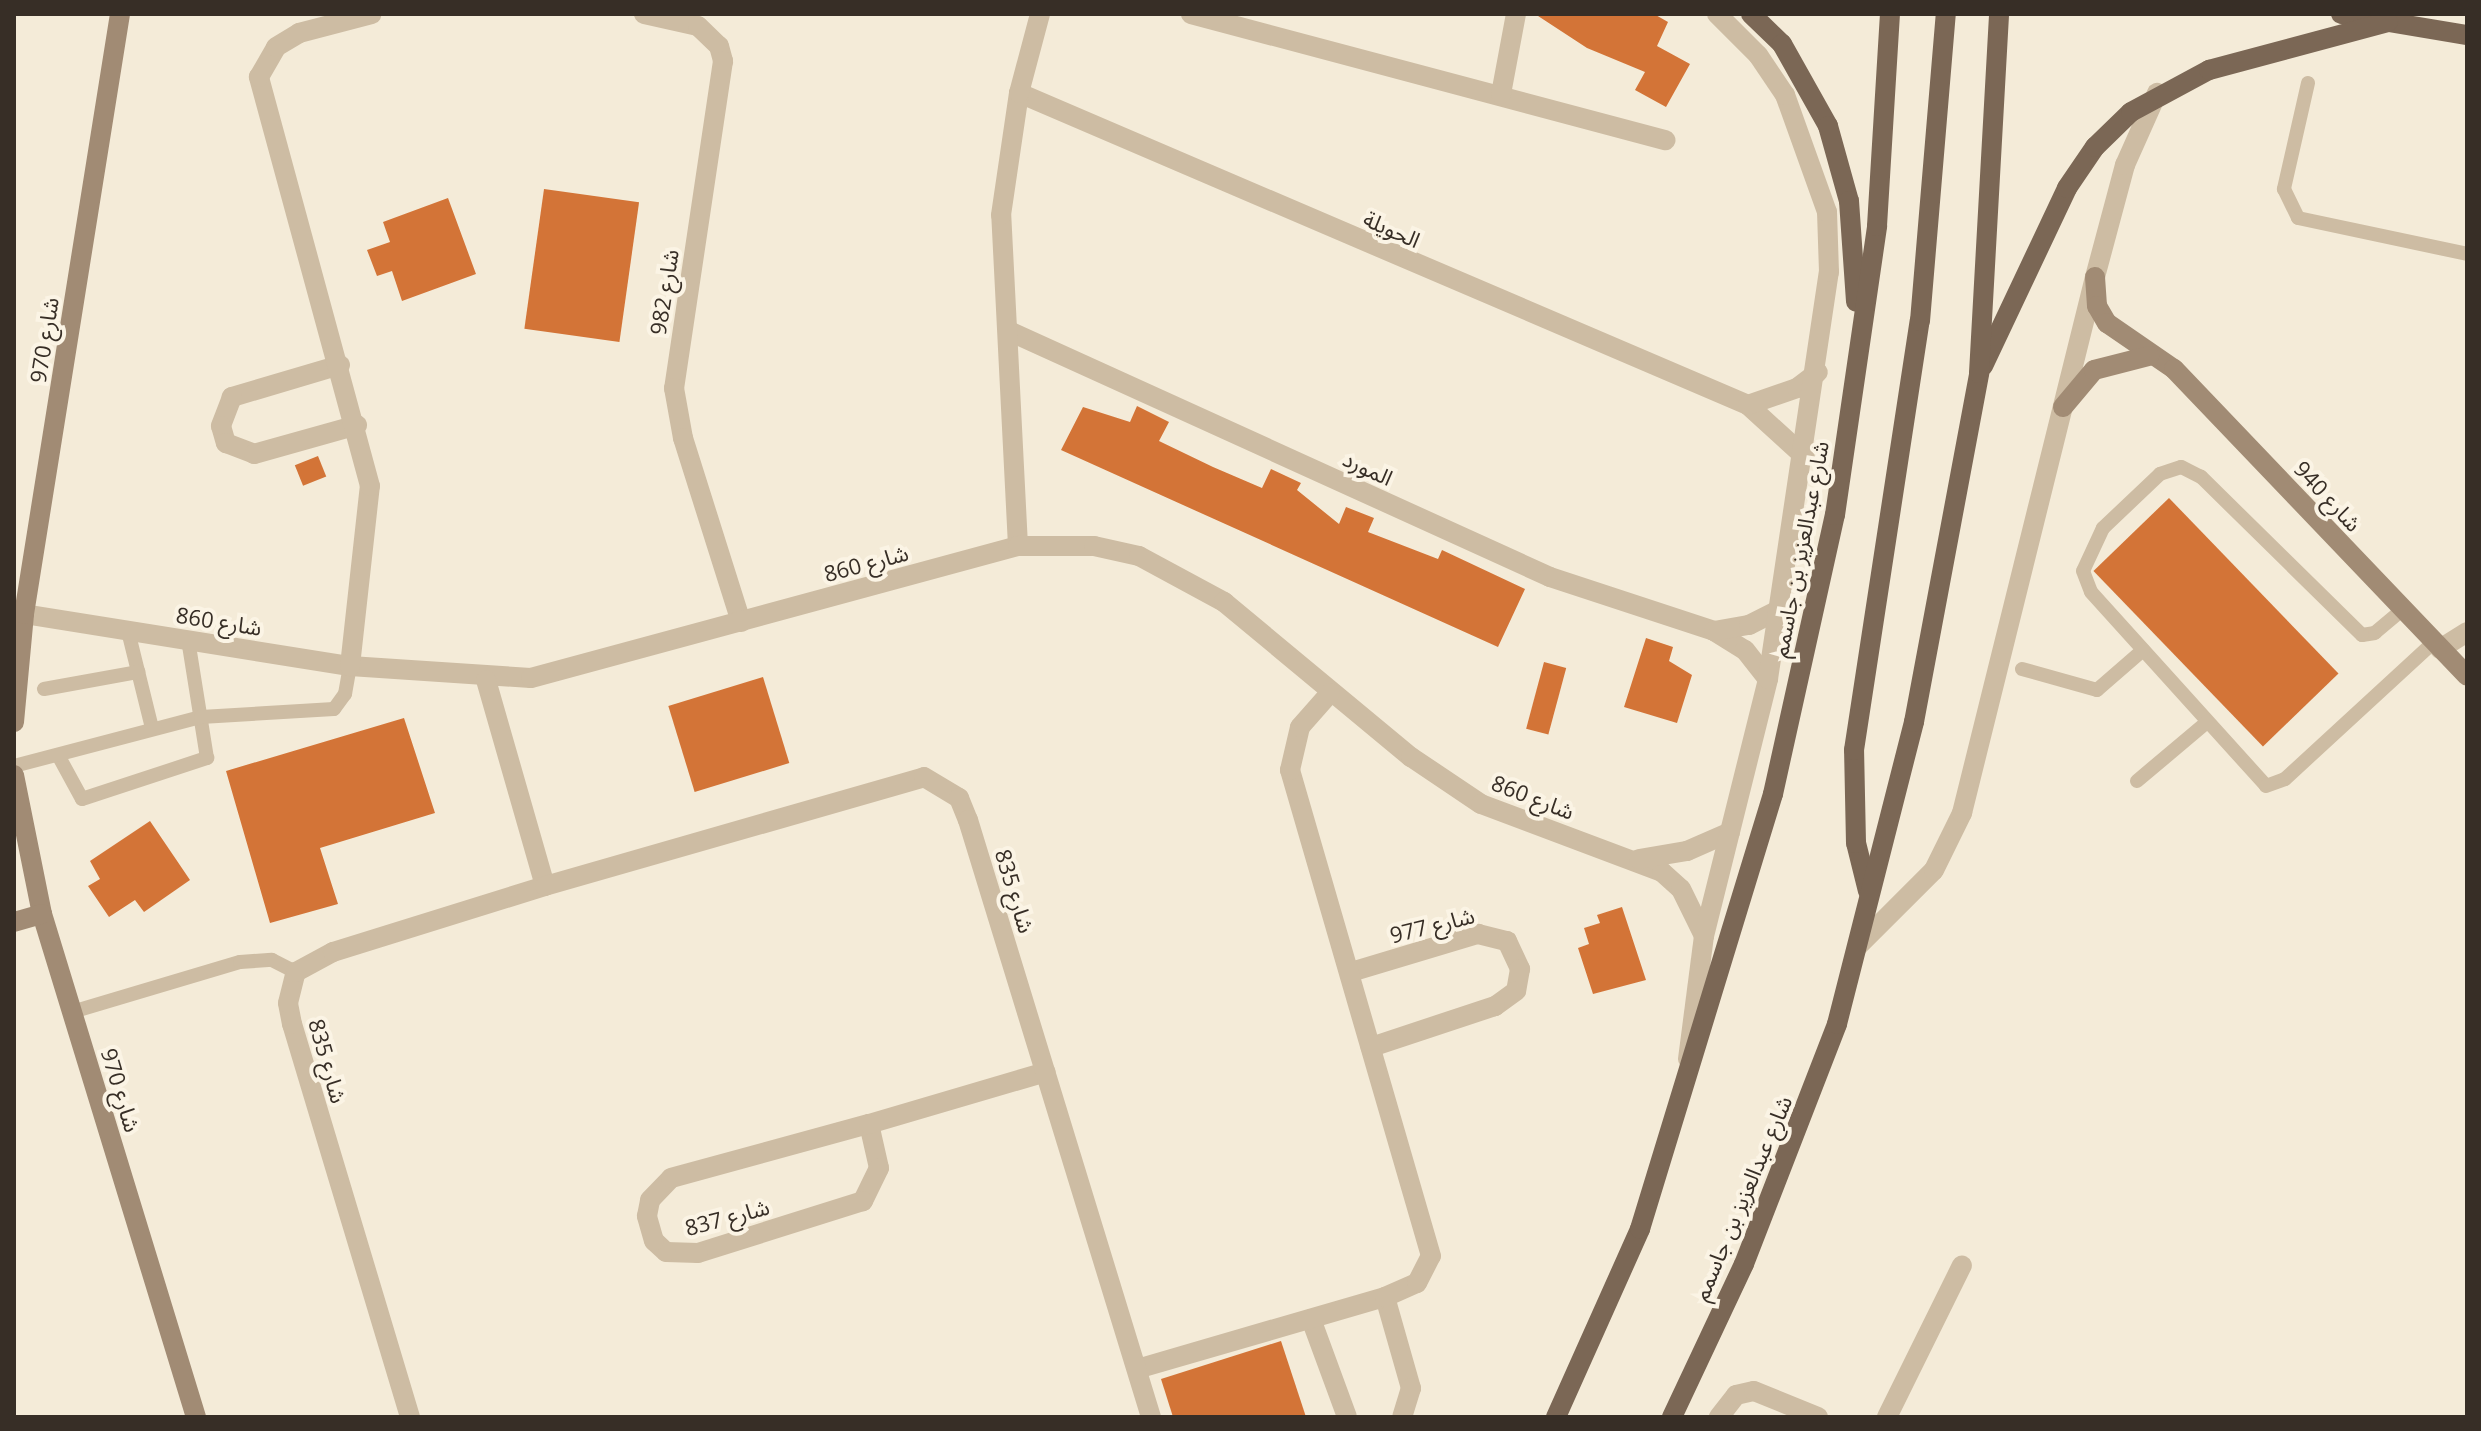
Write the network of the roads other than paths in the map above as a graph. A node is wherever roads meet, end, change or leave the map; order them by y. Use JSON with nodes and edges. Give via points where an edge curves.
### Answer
{"nodes":[{"id":1,"x":120,"y":14,"type":"edge"},
{"id":2,"x":372,"y":14,"type":"edge"},
{"id":3,"x":644,"y":14,"type":"edge"},
{"id":4,"x":1040,"y":14,"type":"edge"},
{"id":5,"x":1191,"y":14,"type":"edge"},
{"id":6,"x":1516,"y":14,"type":"edge"},
{"id":7,"x":1717,"y":14,"type":"edge"},
{"id":8,"x":1751,"y":14,"type":"edge"},
{"id":9,"x":1890,"y":14,"type":"edge"},
{"id":10,"x":1946,"y":14,"type":"edge"},
{"id":11,"x":1999,"y":14,"type":"edge"},
{"id":12,"x":2341,"y":14,"type":"edge"},
{"id":13,"x":2388,"y":22,"type":"junction"},
{"id":14,"x":2467,"y":35,"type":"edge"},
{"id":15,"x":2308,"y":83,"type":"dead end"},
{"id":16,"x":1019,"y":93,"type":"junction"},
{"id":17,"x":2157,"y":93,"type":"junction"},
{"id":18,"x":1501,"y":94,"type":"junction"},
{"id":19,"x":1666,"y":140,"type":"dead end"},
{"id":20,"x":2467,"y":254,"type":"edge"},
{"id":21,"x":2095,"y":277,"type":"junction"},
{"id":22,"x":1009,"y":331,"type":"junction"},
{"id":23,"x":2149,"y":356,"type":"junction"},
{"id":24,"x":340,"y":365,"type":"junction"},
{"id":25,"x":1818,"y":372,"type":"junction"},
{"id":26,"x":1979,"y":373,"type":"junction"},
{"id":27,"x":1855,"y":374,"type":"junction"},
{"id":28,"x":1748,"y":405,"type":"junction"},
{"id":29,"x":2063,"y":407,"type":"junction"},
{"id":30,"x":357,"y":425,"type":"junction"},
{"id":31,"x":1805,"y":457,"type":"junction"},
{"id":32,"x":1018,"y":546,"type":"junction"},
{"id":33,"x":1779,"y":610,"type":"junction"},
{"id":34,"x":2402,"y":610,"type":"junction"},
{"id":35,"x":24,"y":614,"type":"junction"},
{"id":36,"x":741,"y":622,"type":"junction"},
{"id":37,"x":128,"y":631,"type":"junction"},
{"id":38,"x":1714,"y":631,"type":"junction"},
{"id":39,"x":2467,"y":632,"type":"edge"},
{"id":40,"x":188,"y":640,"type":"junction"},
{"id":41,"x":2437,"y":646,"type":"junction"},
{"id":42,"x":2143,"y":650,"type":"junction"},
{"id":43,"x":350,"y":666,"type":"junction"},
{"id":44,"x":2022,"y":669,"type":"dead end"},
{"id":45,"x":138,"y":672,"type":"junction"},
{"id":46,"x":2467,"y":676,"type":"edge"},
{"id":47,"x":1768,"y":679,"type":"junction"},
{"id":48,"x":486,"y":680,"type":"junction"},
{"id":49,"x":44,"y":689,"type":"dead end"},
{"id":50,"x":1330,"y":693,"type":"junction"},
{"id":51,"x":201,"y":717,"type":"junction"},
{"id":52,"x":14,"y":722,"type":"edge"},
{"id":53,"x":2207,"y":722,"type":"junction"},
{"id":54,"x":152,"y":728,"type":"junction"},
{"id":55,"x":58,"y":755,"type":"junction"},
{"id":56,"x":14,"y":766,"type":"edge"},
{"id":57,"x":14,"y":775,"type":"edge"},
{"id":58,"x":2137,"y":781,"type":"dead end"},
{"id":59,"x":1730,"y":832,"type":"junction"},
{"id":60,"x":1639,"y":859,"type":"junction"},
{"id":61,"x":545,"y":886,"type":"junction"},
{"id":62,"x":1869,"y":895,"type":"junction"},
{"id":63,"x":42,"y":914,"type":"junction"},
{"id":64,"x":14,"y":922,"type":"edge"},
{"id":65,"x":1704,"y":936,"type":"junction"},
{"id":66,"x":1858,"y":946,"type":"junction"},
{"id":67,"x":296,"y":972,"type":"junction"},
{"id":68,"x":1351,"y":972,"type":"junction"},
{"id":69,"x":72,"y":1012,"type":"junction"},
{"id":70,"x":1371,"y":1047,"type":"junction"},
{"id":71,"x":1046,"y":1072,"type":"junction"},
{"id":72,"x":1688,"y":1081,"type":"junction"},
{"id":73,"x":869,"y":1124,"type":"junction"},
{"id":74,"x":1962,"y":1265,"type":"dead end"},
{"id":75,"x":1385,"y":1297,"type":"junction"},
{"id":76,"x":1311,"y":1319,"type":"junction"},
{"id":77,"x":1137,"y":1369,"type":"junction"},
{"id":78,"x":196,"y":1417,"type":"edge"},
{"id":79,"x":410,"y":1417,"type":"edge"},
{"id":80,"x":1151,"y":1417,"type":"edge"},
{"id":81,"x":1347,"y":1417,"type":"edge"},
{"id":82,"x":1402,"y":1417,"type":"edge"},
{"id":83,"x":1556,"y":1417,"type":"edge"},
{"id":84,"x":1672,"y":1417,"type":"edge"},
{"id":85,"x":1719,"y":1417,"type":"edge"},
{"id":86,"x":1818,"y":1417,"type":"edge"},
{"id":87,"x":1887,"y":1417,"type":"edge"}],
"edges":[{"from":1,"to":35,"type":"street","name":"شارع 970"},
{"from":2,"to":24,"type":"street","via":[[299,33],[276,47],[259,77]]},
{"from":3,"to":36,"type":"street","name":"شارع 982","via":[[698,26],[719,46],[723,61],[674,388],[683,438]]},
{"from":4,"to":16,"type":"street"},
{"from":5,"to":18,"type":"street"},
{"from":6,"to":18,"type":"street"},
{"from":7,"to":25,"type":"street","name":"شارع عبدالعزيز بن جاسمم","via":[[1758,55],[1785,95],[1827,212],[1829,272]]},
{"from":8,"to":27,"type":"main road","via":[[1782,44],[1828,126],[1849,201]]},
{"from":9,"to":27,"type":"main road","name":"شارع عبدالعزيز بن جاسمم","via":[[1877,226]]},
{"from":10,"to":62,"type":"main road","via":[[1920,321],[1854,750],[1856,843]]},
{"from":11,"to":26,"type":"main road","name":"شارع عبدالعزيز بن جاسمم"},
{"from":12,"to":13,"type":"main road"},
{"from":13,"to":14,"type":"main road"},
{"from":13,"to":17,"type":"main road","via":[[2209,70]]},
{"from":15,"to":20,"type":"lane","via":[[2284,189],[2298,218]]},
{"from":16,"to":22,"type":"street","via":[[1001,215]]},
{"from":16,"to":28,"type":"street","name":"الحويلة"},
{"from":17,"to":21,"type":"street","name":"شارع عبدالعزيز بن جاسمم","via":[[2125,165]]},
{"from":17,"to":26,"type":"main road","via":[[2095,147],[2067,188]]},
{"from":18,"to":19,"type":"street"},
{"from":21,"to":23,"type":"street","name":"شارع 940","via":[[2097,306],[2107,323]]},
{"from":21,"to":29,"type":"street","name":"شارع عبدالعزيز بن جاسمم"},
{"from":22,"to":32,"type":"street"},
{"from":22,"to":38,"type":"street","name":"المورد","via":[[1550,577]]},
{"from":23,"to":29,"type":"street","via":[[2094,370]]},
{"from":23,"to":34,"type":"street","name":"شارع 940","via":[[2174,369]]},
{"from":24,"to":30,"type":"street"},
{"from":24,"to":30,"type":"street","via":[[232,397],[221,426],[226,443],[254,454]]},
{"from":25,"to":28,"type":"street","via":[[1797,388]]},
{"from":25,"to":31,"type":"street","name":"شارع عبدالعزيز بن جاسمم"},
{"from":26,"to":62,"type":"main road","name":"شارع عبدالعزيز بن جاسمم","via":[[1914,722]]},
{"from":27,"to":72,"type":"main road","name":"شارع عبدالعزيز بن جاسمم","via":[[1835,515],[1773,794]]},
{"from":28,"to":31,"type":"street","name":"الحويلة"},
{"from":29,"to":66,"type":"street","name":"شارع عبدالعزيز بن جاسمم","via":[[1951,846],[1909,900]]},
{"from":30,"to":43,"type":"street","via":[[370,486]]},
{"from":31,"to":33,"type":"street","name":"شارع عبدالعزيز بن جاسمم"},
{"from":32,"to":36,"type":"street","name":"شارع 860"},
{"from":32,"to":50,"type":"street","name":"شارع 860","via":[[1094,546],[1181,574],[1224,602]]},
{"from":33,"to":38,"type":"street","name":"المورد","via":[[1749,625]]},
{"from":33,"to":47,"type":"street","name":"شارع عبدالعزيز بن جاسمم"},
{"from":34,"to":41,"type":"street","name":"شارع 940"},
{"from":34,"to":42,"type":"lane","via":[[2375,633],[2362,635],[2201,477],[2181,467],[2160,474],[2103,528],[2083,571],[2091,592]]},
{"from":35,"to":37,"type":"street","name":"شارع 860"},
{"from":35,"to":52,"type":"street","name":"شارع 970"},
{"from":36,"to":48,"type":"street","name":"شارع 860","via":[[575,671]]},
{"from":37,"to":40,"type":"street","name":"شارع 860"},
{"from":37,"to":45,"type":"lane"},
{"from":38,"to":47,"type":"street","name":"المورد","via":[[1745,650]]},
{"from":39,"to":41,"type":"street"},
{"from":40,"to":43,"type":"street","name":"شارع 860"},
{"from":40,"to":51,"type":"lane"},
{"from":41,"to":46,"type":"street","name":"شارع 940"},
{"from":41,"to":53,"type":"lane","via":[[2272,787]]},
{"from":42,"to":44,"type":"lane","via":[[2097,690]]},
{"from":42,"to":53,"type":"lane"},
{"from":43,"to":48,"type":"street","name":"شارع 860"},
{"from":43,"to":51,"type":"lane","via":[[345,694],[334,709]]},
{"from":45,"to":49,"type":"lane"},
{"from":45,"to":54,"type":"lane"},
{"from":47,"to":59,"type":"street","name":"شارع عبدالعزيز بن جاسمم"},
{"from":48,"to":61,"type":"street"},
{"from":50,"to":60,"type":"street","name":"شارع 860","via":[[1481,804]]},
{"from":50,"to":68,"type":"street","via":[[1300,727],[1290,770]]},
{"from":51,"to":54,"type":"lane"},
{"from":51,"to":55,"type":"lane","via":[[209,754],[204,760],[94,798],[76,796]]},
{"from":53,"to":58,"type":"lane"},
{"from":54,"to":55,"type":"lane"},
{"from":55,"to":56,"type":"lane"},
{"from":57,"to":63,"type":"street","name":"شارع 970"},
{"from":59,"to":60,"type":"street","name":"شارع 860","via":[[1687,851]]},
{"from":59,"to":65,"type":"street","name":"شارع عبدالعزيز بن جاسمم"},
{"from":60,"to":65,"type":"street","name":"شارع 860","via":[[1681,889]]},
{"from":61,"to":67,"type":"street","name":"شارع 835","via":[[333,952]]},
{"from":61,"to":71,"type":"street","name":"شارع 835","via":[[895,781],[924,777],[942,783],[959,798],[968,820]]},
{"from":62,"to":66,"type":"main road","name":"شارع عبدالعزيز بن جاسمم"},
{"from":63,"to":64,"type":"street"},
{"from":63,"to":69,"type":"street","name":"شارع 970"},
{"from":65,"to":72,"type":"street","name":"شارع عبدالعزيز بن جاسمم"},
{"from":66,"to":84,"type":"main road","name":"شارع عبدالعزيز بن جاسمم","via":[[1786,1162]]},
{"from":67,"to":69,"type":"lane","via":[[272,960],[240,962]]},
{"from":67,"to":79,"type":"street","name":"شارع 835","via":[[288,1003],[292,1024]]},
{"from":68,"to":70,"type":"street"},
{"from":68,"to":70,"type":"street","name":"شارع 977","via":[[1478,934],[1507,941],[1520,969],[1516,991],[1495,1006]]},
{"from":69,"to":78,"type":"street","name":"شارع 970"},
{"from":70,"to":75,"type":"street","via":[[1431,1256],[1417,1283]]},
{"from":71,"to":73,"type":"street","name":"شارع 837"},
{"from":71,"to":77,"type":"street","name":"شارع 835"},
{"from":72,"to":83,"type":"main road","name":"شارع عبدالعزيز بن جاسمم","via":[[1640,1229]]},
{"from":73,"to":73,"type":"street","name":"شارع 837","via":[[671,1178],[650,1200],[647,1216],[654,1241],[666,1252],[698,1253],[863,1201],[879,1168]]},
{"from":74,"to":87,"type":"street"},
{"from":75,"to":76,"type":"street"},
{"from":75,"to":82,"type":"street","via":[[1411,1388]]},
{"from":76,"to":77,"type":"street"},
{"from":76,"to":81,"type":"street"},
{"from":77,"to":80,"type":"street","name":"شارع 835"},
{"from":85,"to":86,"type":"street","via":[[1736,1395],[1769,1393]]}]}
